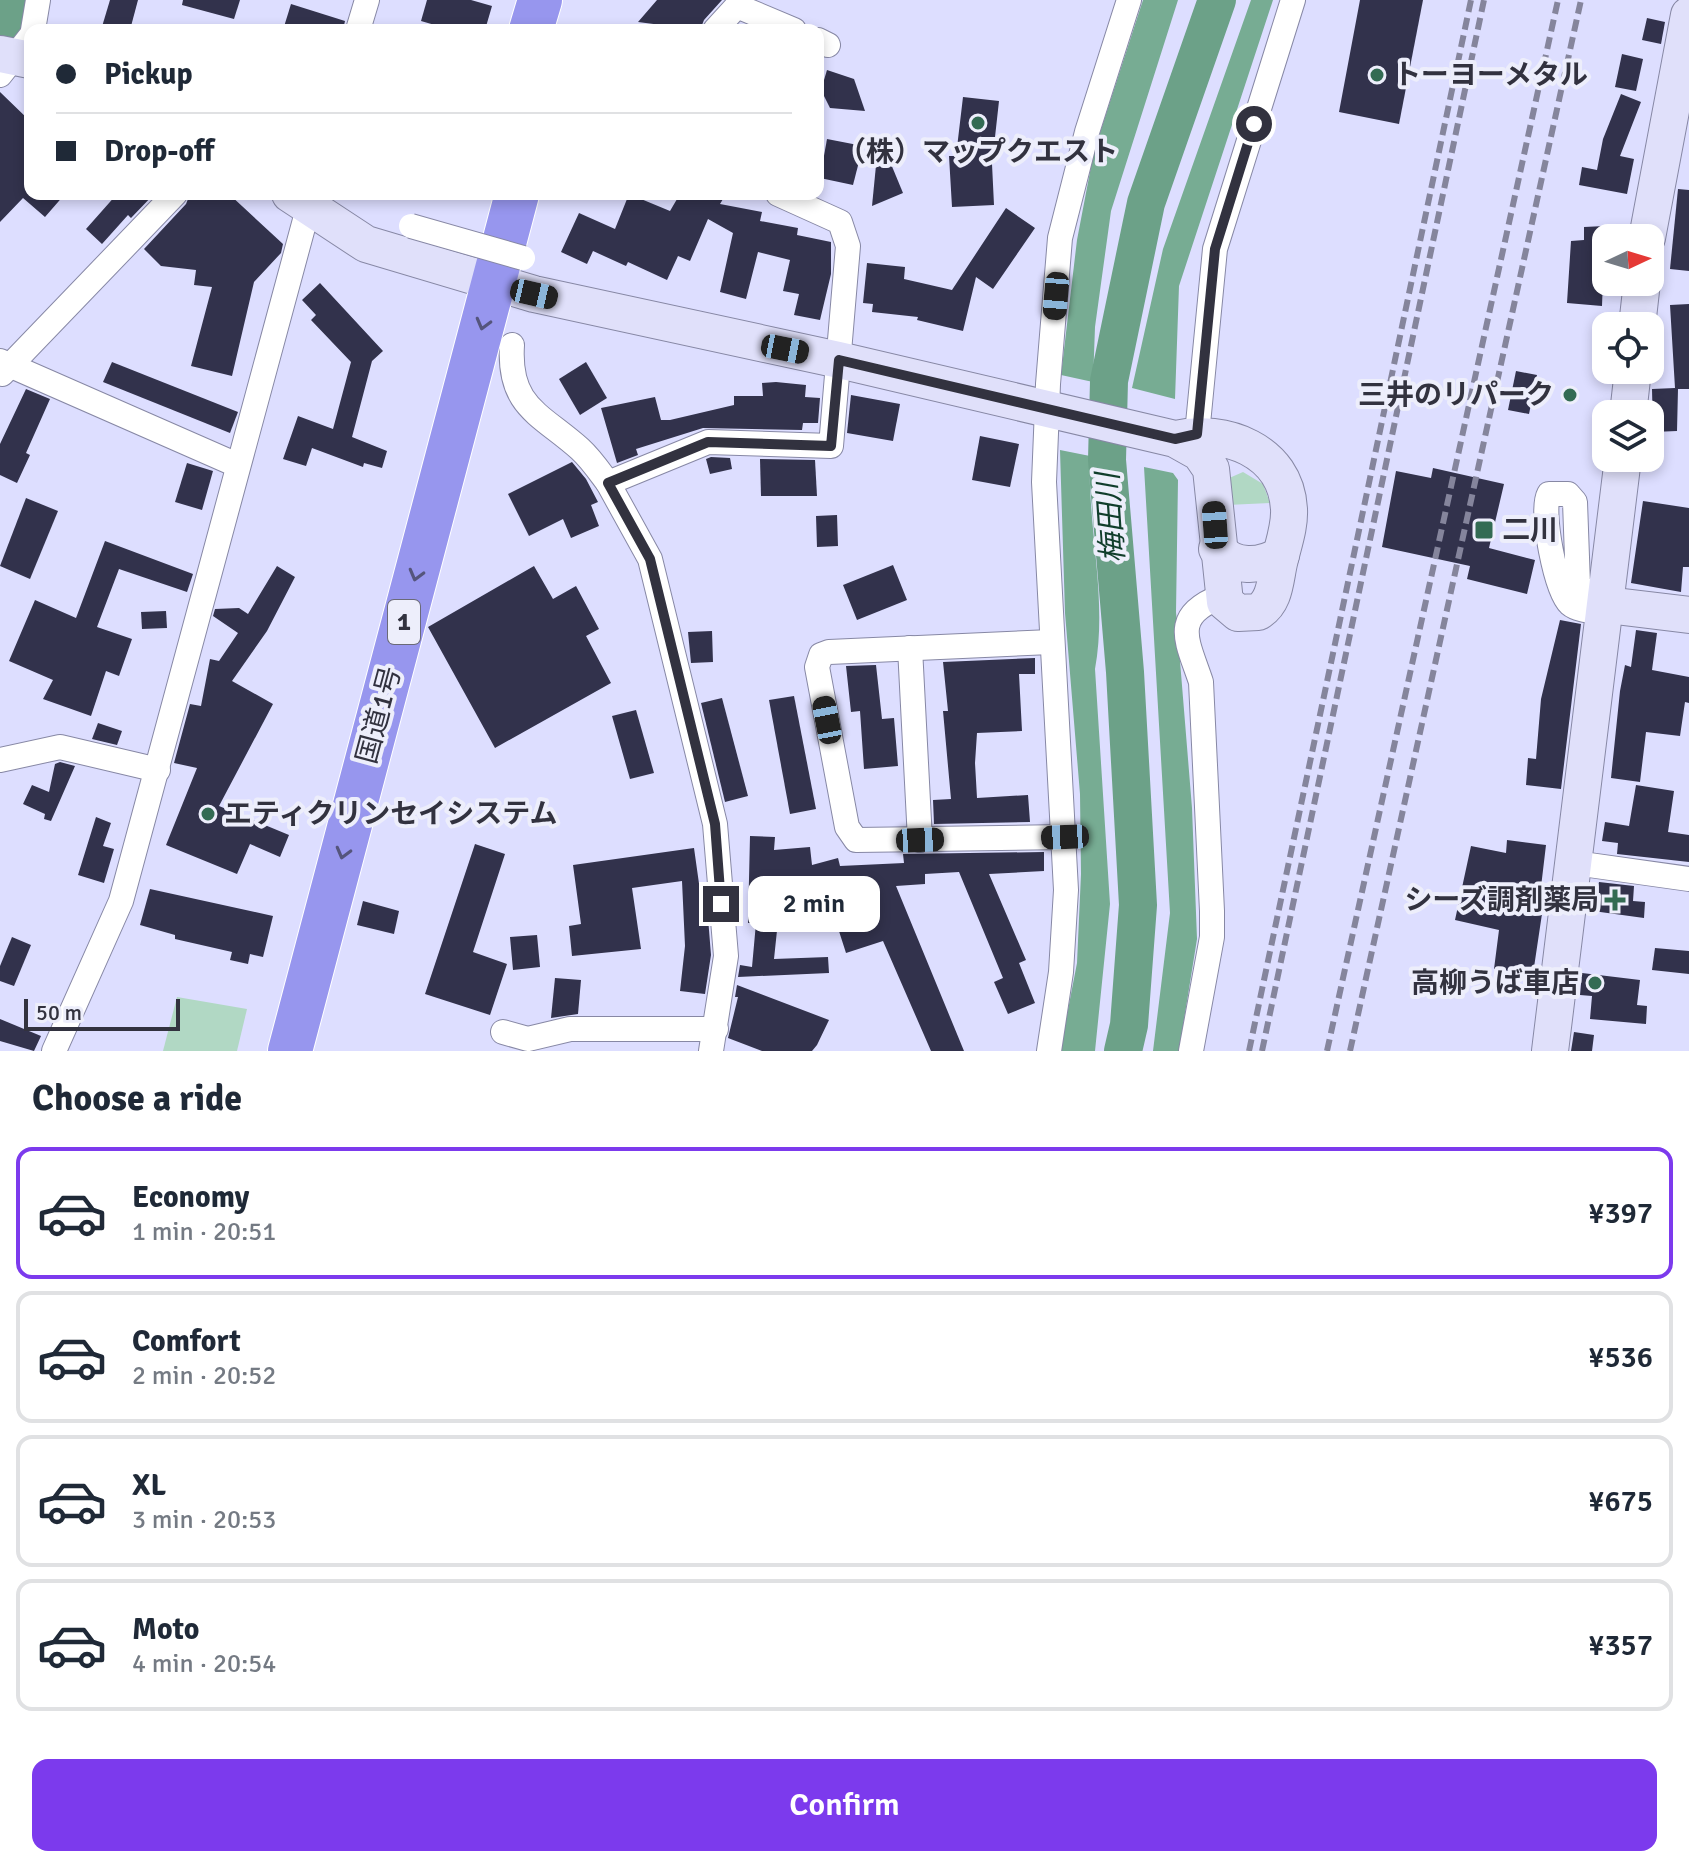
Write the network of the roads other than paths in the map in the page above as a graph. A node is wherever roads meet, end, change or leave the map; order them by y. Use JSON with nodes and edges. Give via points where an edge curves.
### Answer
{"nodes":[{"id":1,"x":38,"y":0,"type":"edge"},
{"id":2,"x":367,"y":0,"type":"edge"},
{"id":3,"x":540,"y":0,"type":"edge"},
{"id":4,"x":569,"y":0,"type":"edge"},
{"id":5,"x":1129,"y":0,"type":"edge"},
{"id":6,"x":1293,"y":0,"type":"edge"},
{"id":7,"x":1689,"y":15,"type":"edge"},
{"id":8,"x":29,"y":24,"type":"edge"},
{"id":9,"x":360,"y":24,"type":"edge"},
{"id":10,"x":533,"y":24,"type":"edge"},
{"id":11,"x":563,"y":24,"type":"edge"},
{"id":12,"x":720,"y":24,"type":"edge"},
{"id":13,"x":780,"y":24,"type":"edge"},
{"id":14,"x":169,"y":200,"type":"edge"},
{"id":15,"x":303,"y":200,"type":"edge"},
{"id":16,"x":307,"y":200,"type":"edge"},
{"id":17,"x":488,"y":200,"type":"edge"},
{"id":18,"x":515,"y":200,"type":"edge"},
{"id":19,"x":791,"y":200,"type":"edge"},
{"id":20,"x":1650,"y":224,"type":"edge"},
{"id":21,"x":411,"y":226,"type":"dead end"},
{"id":22,"x":494,"y":272,"type":"junction"},
{"id":23,"x":512,"y":345,"type":"dead end"},
{"id":24,"x":839,"y":360,"type":"junction"},
{"id":25,"x":4,"y":367,"type":"edge"},
{"id":26,"x":1053,"y":410,"type":"junction"},
{"id":27,"x":1186,"y":436,"type":"junction"},
{"id":28,"x":1265,"y":458,"type":"junction"},
{"id":29,"x":237,"y":465,"type":"junction"},
{"id":30,"x":1621,"y":472,"type":"edge"},
{"id":31,"x":1212,"y":477,"type":"junction"},
{"id":32,"x":608,"y":483,"type":"junction"},
{"id":33,"x":1217,"y":549,"type":"junction"},
{"id":34,"x":1281,"y":555,"type":"junction"},
{"id":35,"x":1222,"y":596,"type":"junction"},
{"id":36,"x":1607,"y":605,"type":"junction"},
{"id":37,"x":1689,"y":615,"type":"edge"},
{"id":38,"x":1051,"y":642,"type":"junction"},
{"id":39,"x":910,"y":648,"type":"junction"},
{"id":40,"x":0,"y":760,"type":"edge"},
{"id":41,"x":158,"y":770,"type":"junction"},
{"id":42,"x":1065,"y":837,"type":"junction"},
{"id":43,"x":920,"y":840,"type":"junction"},
{"id":44,"x":1575,"y":863,"type":"junction"},
{"id":45,"x":1689,"y":879,"type":"edge"},
{"id":46,"x":503,"y":1032,"type":"dead end"},
{"id":47,"x":713,"y":1040,"type":"edge"},
{"id":48,"x":54,"y":1051,"type":"edge"},
{"id":49,"x":261,"y":1051,"type":"edge"},
{"id":50,"x":290,"y":1051,"type":"edge"},
{"id":51,"x":1049,"y":1051,"type":"edge"},
{"id":52,"x":1191,"y":1051,"type":"edge"},
{"id":53,"x":1550,"y":1051,"type":"edge"}],
"edges":[{"from":1,"to":8,"type":"street"},
{"from":2,"to":9,"type":"street"},
{"from":3,"to":10,"type":"highway"},
{"from":4,"to":11,"type":"highway"},
{"from":5,"to":26,"type":"street","via":[[1060,238]]},
{"from":6,"to":27,"type":"street","via":[[1218,236]]},
{"from":7,"to":20,"type":"street"},
{"from":12,"to":13,"type":"street","via":[[737,6]]},
{"from":14,"to":25,"type":"street"},
{"from":15,"to":29,"type":"street"},
{"from":16,"to":22,"type":"street","via":[[366,244]]},
{"from":17,"to":22,"type":"highway","name":"国道1号","number":"1"},
{"from":18,"to":22,"type":"highway","name":"国道1号","number":"1"},
{"from":19,"to":24,"type":"street","via":[[840,222],[848,246]]},
{"from":21,"to":22,"type":"street","bridge":true},
{"from":22,"to":24,"type":"street","via":[[703,333]]},
{"from":22,"to":49,"type":"highway","name":"国道1号","number":"1"},
{"from":22,"to":50,"type":"highway","name":"国道1号","number":"1","one_way":true},
{"from":23,"to":32,"type":"street","via":[[513,379],[525,404],[579,448]]},
{"from":24,"to":26,"type":"street"},
{"from":24,"to":32,"type":"street","via":[[831,446],[708,442]]},
{"from":25,"to":29,"type":"street"},
{"from":26,"to":27,"type":"street"},
{"from":26,"to":38,"type":"street","via":[[1044,482]]},
{"from":27,"to":28,"type":"street","via":[[1247,445]]},
{"from":27,"to":31,"type":"street","via":[[1203,455]]},
{"from":28,"to":31,"type":"street","via":[[1237,463]]},
{"from":28,"to":34,"type":"street","via":[[1281,479],[1289,506]]},
{"from":29,"to":41,"type":"street"},
{"from":30,"to":36,"type":"street"},
{"from":31,"to":33,"type":"street"},
{"from":32,"to":47,"type":"street","via":[[650,559],[715,824],[726,956]]},
{"from":33,"to":34,"type":"street","via":[[1246,565]]},
{"from":33,"to":35,"type":"street"},
{"from":34,"to":35,"type":"street","via":[[1264,609],[1238,613]]},
{"from":35,"to":52,"type":"street","via":[[1195,609],[1187,626],[1201,682],[1212,911]]},
{"from":36,"to":37,"type":"street"},
{"from":36,"to":44,"type":"street"},
{"from":38,"to":39,"type":"street"},
{"from":38,"to":42,"type":"street"},
{"from":39,"to":43,"type":"street"},
{"from":39,"to":43,"type":"street","via":[[825,653],[817,667],[851,837],[861,842]]},
{"from":40,"to":41,"type":"street","via":[[60,747]]},
{"from":41,"to":48,"type":"street","via":[[121,901]]},
{"from":42,"to":43,"type":"street"},
{"from":42,"to":51,"type":"street","via":[[1065,931]]},
{"from":44,"to":45,"type":"street"},
{"from":44,"to":53,"type":"street"},
{"from":46,"to":47,"type":"street","via":[[528,1039],[570,1029]]}]}
